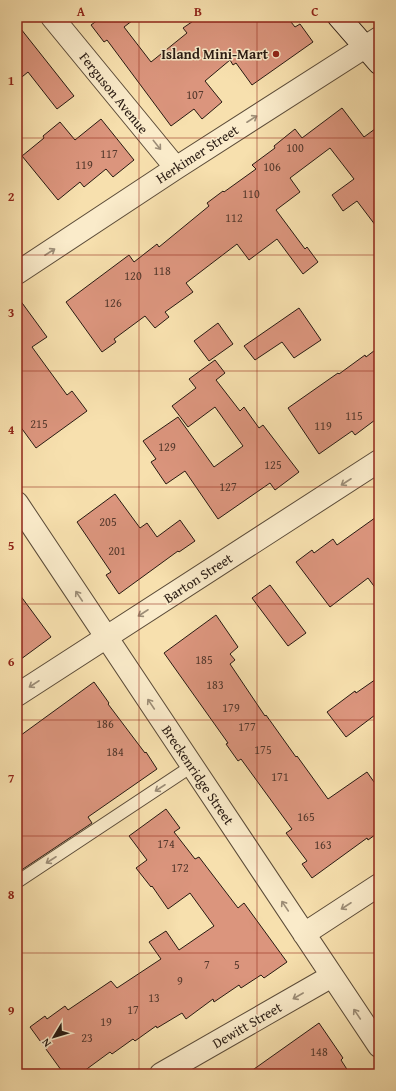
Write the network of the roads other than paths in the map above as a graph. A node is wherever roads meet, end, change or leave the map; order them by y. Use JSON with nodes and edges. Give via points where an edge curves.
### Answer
{"nodes":[{"id":1,"x":52,"y":17,"type":"edge"},
{"id":2,"x":339,"y":17,"type":"edge"},
{"id":3,"x":372,"y":43,"type":"edge"},
{"id":4,"x":379,"y":64,"type":"edge"},
{"id":5,"x":176,"y":168,"type":"junction"},
{"id":6,"x":17,"y":273,"type":"edge"},
{"id":7,"x":379,"y":461,"type":"edge"},
{"id":8,"x":17,"y":503,"type":"edge"},
{"id":9,"x":106,"y":637,"type":"junction"},
{"id":10,"x":17,"y":695,"type":"edge"},
{"id":11,"x":192,"y":766,"type":"junction"},
{"id":12,"x":17,"y":881,"type":"edge"},
{"id":13,"x":379,"y":885,"type":"edge"},
{"id":14,"x":304,"y":934,"type":"junction"},
{"id":15,"x":332,"y":976,"type":"junction"},
{"id":16,"x":379,"y":1046,"type":"edge"},
{"id":17,"x":161,"y":1074,"type":"edge"}],
"edges":[{"from":1,"to":5,"type":"street","name":"Ferguson Avenue","one_way":true},
{"from":2,"to":3,"type":"street"},
{"from":3,"to":4,"type":"street"},
{"from":5,"to":3,"type":"street","name":"Herkimer Street","one_way":true},
{"from":6,"to":5,"type":"street","name":"Herkimer Street","one_way":true},
{"from":7,"to":9,"type":"street","name":"Barton Street","one_way":true},
{"from":9,"to":8,"type":"street","name":"Breckenridge Street","one_way":true},
{"from":9,"to":10,"type":"street","name":"Barton Street","one_way":true},
{"from":11,"to":9,"type":"street","name":"Breckenridge Street","one_way":true},
{"from":11,"to":12,"type":"lane","one_way":true},
{"from":14,"to":11,"type":"street","name":"Breckenridge Street","one_way":true},
{"from":13,"to":14,"type":"street","one_way":true},
{"from":14,"to":15,"type":"street","name":"Breckenridge Street"},
{"from":16,"to":15,"type":"street","name":"Breckenridge Street","one_way":true},
{"from":15,"to":17,"type":"street","name":"Dewitt Street","one_way":true}]}
